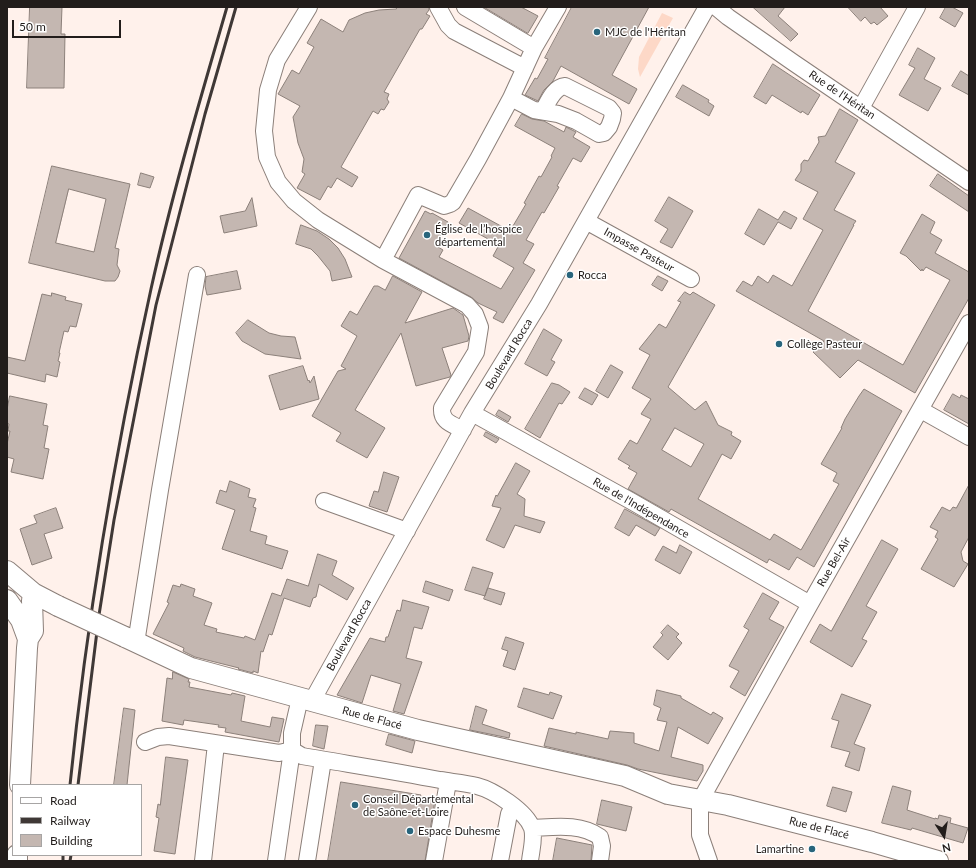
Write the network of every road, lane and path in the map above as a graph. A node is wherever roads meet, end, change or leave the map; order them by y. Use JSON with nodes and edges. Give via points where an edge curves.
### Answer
{"nodes":[{"id":1,"x":309,"y":7,"type":"edge"},
{"id":2,"x":438,"y":7,"type":"edge"},
{"id":3,"x":465,"y":7,"type":"edge"},
{"id":4,"x":558,"y":7,"type":"edge"},
{"id":5,"x":707,"y":7,"type":"edge"},
{"id":6,"x":716,"y":7,"type":"edge"},
{"id":7,"x":917,"y":7,"type":"edge"},
{"id":8,"x":534,"y":48,"type":"junction"},
{"id":9,"x":525,"y":68,"type":"junction"},
{"id":10,"x":511,"y":98,"type":"junction"},
{"id":11,"x":861,"y":108,"type":"junction"},
{"id":12,"x":543,"y":111,"type":"dead end"},
{"id":13,"x":969,"y":182,"type":"edge"},
{"id":14,"x":586,"y":221,"type":"junction"},
{"id":15,"x":383,"y":260,"type":"junction"},
{"id":16,"x":198,"y":275,"type":"dead end"},
{"id":17,"x":691,"y":279,"type":"dead end"},
{"id":18,"x":969,"y":323,"type":"edge"},
{"id":19,"x":921,"y":410,"type":"junction"},
{"id":20,"x":472,"y":413,"type":"junction"},
{"id":21,"x":463,"y":430,"type":"junction"},
{"id":22,"x":969,"y":437,"type":"edge"},
{"id":23,"x":324,"y":501,"type":"dead end"},
{"id":24,"x":407,"y":531,"type":"junction"},
{"id":25,"x":7,"y":570,"type":"edge"},
{"id":26,"x":7,"y":584,"type":"edge"},
{"id":27,"x":33,"y":597,"type":"junction"},
{"id":28,"x":7,"y":600,"type":"edge"},
{"id":29,"x":810,"y":604,"type":"junction"},
{"id":30,"x":28,"y":639,"type":"junction"},
{"id":31,"x":131,"y":640,"type":"junction"},
{"id":32,"x":306,"y":699,"type":"junction"},
{"id":33,"x":145,"y":742,"type":"dead end"},
{"id":34,"x":216,"y":744,"type":"junction"},
{"id":35,"x":292,"y":750,"type":"junction"},
{"id":36,"x":323,"y":760,"type":"junction"},
{"id":37,"x":448,"y":782,"type":"junction"},
{"id":38,"x":20,"y":784,"type":"edge"},
{"id":39,"x":700,"y":801,"type":"junction"},
{"id":40,"x":513,"y":806,"type":"junction"},
{"id":41,"x":532,"y":828,"type":"junction"},
{"id":42,"x":203,"y":861,"type":"edge"},
{"id":43,"x":276,"y":861,"type":"edge"},
{"id":44,"x":307,"y":861,"type":"edge"},
{"id":45,"x":434,"y":861,"type":"edge"},
{"id":46,"x":500,"y":861,"type":"edge"},
{"id":47,"x":530,"y":861,"type":"edge"},
{"id":48,"x":600,"y":861,"type":"edge"},
{"id":49,"x":709,"y":861,"type":"edge"},
{"id":50,"x":895,"y":861,"type":"edge"},
{"id":51,"x":938,"y":861,"type":"edge"}],
"edges":[{"from":1,"to":15,"type":"street","via":[[277,60],[268,90],[264,131],[267,156],[278,182],[294,201],[318,220]]},
{"from":2,"to":9,"type":"street","via":[[454,31]]},
{"from":3,"to":8,"type":"street"},
{"from":4,"to":8,"type":"street"},
{"from":5,"to":14,"type":"street","name":"Boulevard Rocca"},
{"from":6,"to":11,"type":"street","name":"Rue de l'Héritan"},
{"from":7,"to":11,"type":"street"},
{"from":8,"to":9,"type":"street"},
{"from":9,"to":10,"type":"street"},
{"from":10,"to":12,"type":"street","via":[[534,110]]},
{"from":10,"to":15,"type":"street","via":[[453,202],[444,206],[418,195]]},
{"from":11,"to":13,"type":"street","name":"Rue de l'Héritan"},
{"from":14,"to":17,"type":"street","name":"Impasse Pasteur"},
{"from":14,"to":20,"type":"street","name":"Boulevard Rocca"},
{"from":15,"to":21,"type":"street","via":[[467,305],[475,314],[480,327],[476,352],[442,408],[441,414],[448,422]]},
{"from":16,"to":31,"type":"street"},
{"from":18,"to":19,"type":"street","name":"Rue Bel-Air"},
{"from":19,"to":22,"type":"street"},
{"from":19,"to":29,"type":"street","name":"Rue Bel-Air"},
{"from":20,"to":21,"type":"street","name":"Boulevard Rocca"},
{"from":20,"to":29,"type":"street","name":"Rue de l'Indépendance"},
{"from":21,"to":24,"type":"street","name":"Boulevard Rocca"},
{"from":23,"to":24,"type":"street"},
{"from":24,"to":32,"type":"street","name":"Boulevard Rocca"},
{"from":25,"to":27,"type":"main road","name":"Rue de Flacé"},
{"from":26,"to":27,"type":"main road","name":"Rue de Flacé"},
{"from":27,"to":30,"type":"main road","via":[[33,631]]},
{"from":27,"to":31,"type":"main road","name":"Rue de Flacé","bridge":true},
{"from":28,"to":30,"type":"main road","via":[[21,620]]},
{"from":29,"to":39,"type":"street","name":"Rue Bel-Air"},
{"from":30,"to":38,"type":"main road"},
{"from":31,"to":32,"type":"main road","name":"Rue de Flacé","via":[[191,668]]},
{"from":32,"to":35,"type":"street","name":"Boulevard Rocca","via":[[295,719]]},
{"from":32,"to":39,"type":"main road","name":"Rue de Flacé","via":[[418,730],[625,776],[668,794]]},
{"from":33,"to":34,"type":"street","via":[[169,736]]},
{"from":34,"to":35,"type":"street","via":[[279,753]]},
{"from":34,"to":42,"type":"street"},
{"from":35,"to":36,"type":"street","via":[[302,756]]},
{"from":35,"to":43,"type":"street","name":"Boulevard Rocca"},
{"from":36,"to":37,"type":"street"},
{"from":36,"to":44,"type":"street"},
{"from":37,"to":40,"type":"street","via":[[478,786]]},
{"from":37,"to":45,"type":"street"},
{"from":39,"to":49,"type":"street","via":[[700,836]]},
{"from":39,"to":50,"type":"main road","name":"Rue de Flacé","via":[[726,814]]},
{"from":39,"to":51,"type":"main road","name":"Rue de Flacé","via":[[728,805]]},
{"from":40,"to":41,"type":"street","via":[[528,820]]},
{"from":40,"to":46,"type":"street","via":[[509,814]]},
{"from":41,"to":47,"type":"street"},
{"from":41,"to":48,"type":"street","via":[[582,828],[593,832],[600,837]]}]}
